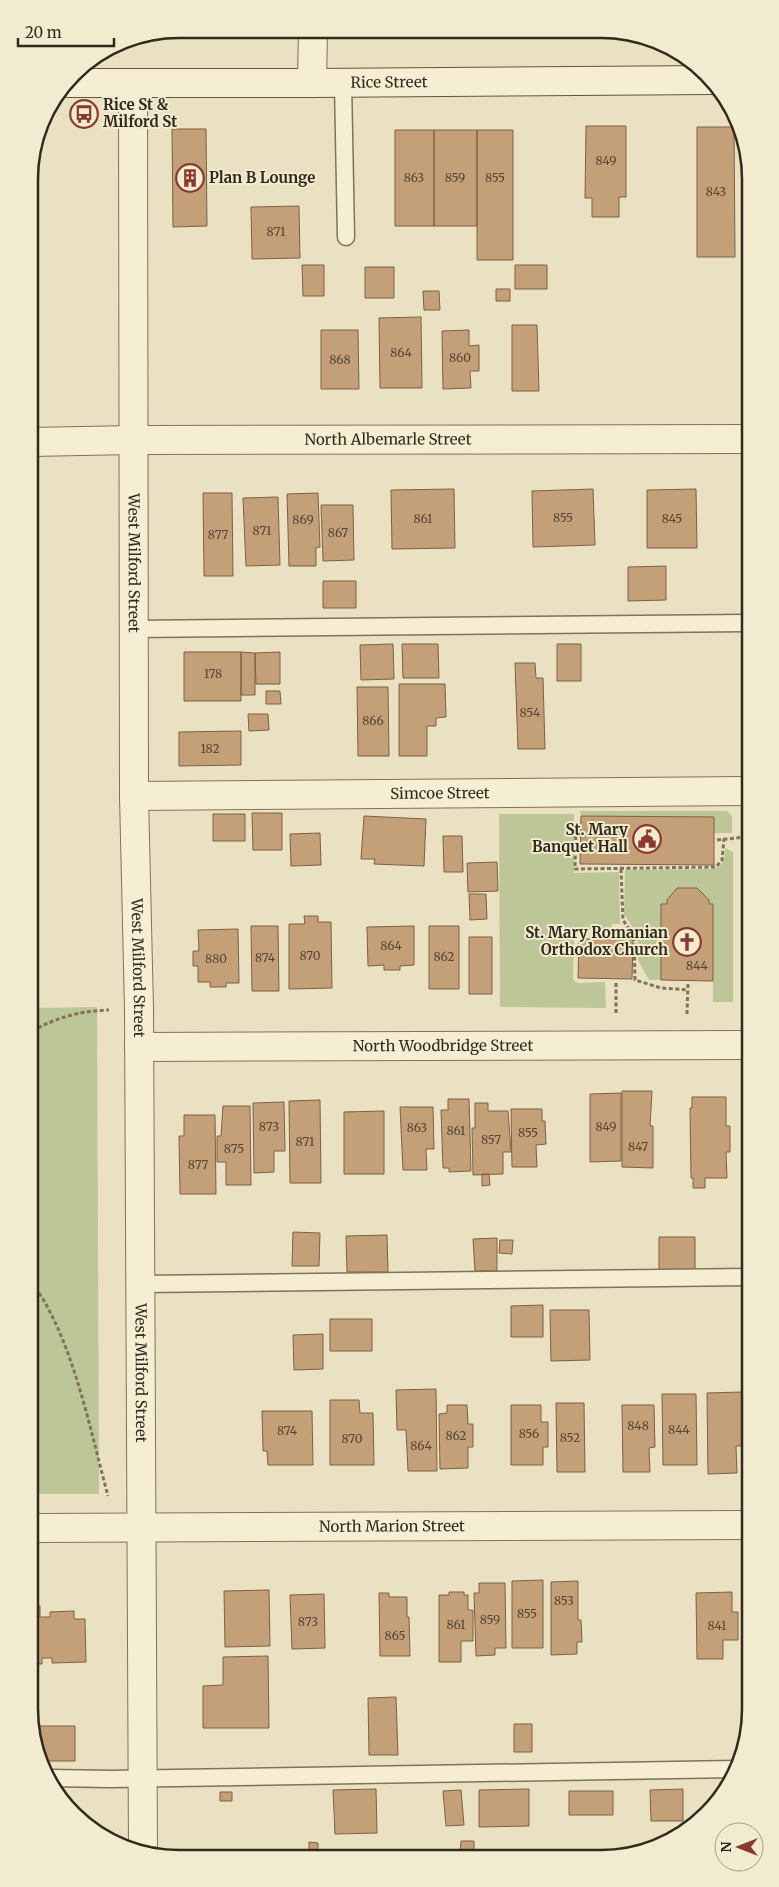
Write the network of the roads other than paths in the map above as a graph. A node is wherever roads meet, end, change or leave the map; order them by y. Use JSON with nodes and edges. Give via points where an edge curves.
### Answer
{"nodes":[{"id":1,"x":312,"y":38,"type":"edge"},
{"id":2,"x":701,"y":80,"type":"edge"},
{"id":3,"x":74,"y":83,"type":"edge"},
{"id":4,"x":133,"y":83,"type":"junction"},
{"id":5,"x":343,"y":83,"type":"junction"},
{"id":6,"x":312,"y":84,"type":"junction"},
{"id":7,"x":346,"y":237,"type":"dead end"},
{"id":8,"x":742,"y":439,"type":"edge"},
{"id":9,"x":133,"y":440,"type":"junction"},
{"id":10,"x":38,"y":442,"type":"edge"},
{"id":11,"x":742,"y":623,"type":"edge"},
{"id":12,"x":133,"y":629,"type":"junction"},
{"id":13,"x":742,"y":791,"type":"edge"},
{"id":14,"x":134,"y":796,"type":"junction"},
{"id":15,"x":741,"y":1045,"type":"edge"},
{"id":16,"x":139,"y":1047,"type":"junction"},
{"id":17,"x":741,"y":1277,"type":"edge"},
{"id":18,"x":140,"y":1284,"type":"junction"},
{"id":19,"x":741,"y":1525,"type":"edge"},
{"id":20,"x":142,"y":1526,"type":"junction"},
{"id":21,"x":38,"y":1528,"type":"edge"},
{"id":22,"x":728,"y":1769,"type":"edge"},
{"id":23,"x":56,"y":1778,"type":"edge"},
{"id":24,"x":142,"y":1778,"type":"junction"},
{"id":25,"x":143,"y":1845,"type":"edge"}],
"edges":[{"from":1,"to":6,"type":"street"},
{"from":2,"to":5,"type":"street","name":"Rice Street"},
{"from":3,"to":4,"type":"street","name":"Rice Street"},
{"from":4,"to":6,"type":"street","name":"Rice Street"},
{"from":4,"to":9,"type":"street","name":"West Milford Street"},
{"from":5,"to":6,"type":"street","name":"Rice Street"},
{"from":5,"to":7,"type":"lane"},
{"from":8,"to":9,"type":"street","name":"North Albemarle Street"},
{"from":9,"to":10,"type":"street","name":"North Albemarle Street"},
{"from":9,"to":12,"type":"street","name":"West Milford Street"},
{"from":11,"to":12,"type":"lane"},
{"from":12,"to":14,"type":"street","name":"West Milford Street"},
{"from":13,"to":14,"type":"street","name":"Simcoe Street"},
{"from":14,"to":16,"type":"street","name":"West Milford Street"},
{"from":15,"to":16,"type":"street","name":"North Woodbridge Street"},
{"from":16,"to":18,"type":"street","name":"West Milford Street"},
{"from":17,"to":18,"type":"lane"},
{"from":18,"to":20,"type":"street","name":"West Milford Street"},
{"from":19,"to":20,"type":"street","name":"North Marion Street"},
{"from":20,"to":21,"type":"street","name":"North Marion Street"},
{"from":20,"to":24,"type":"street","name":"West Milford Street"},
{"from":22,"to":24,"type":"lane"},
{"from":23,"to":24,"type":"lane"},
{"from":24,"to":25,"type":"street","name":"West Milford Street"}]}
